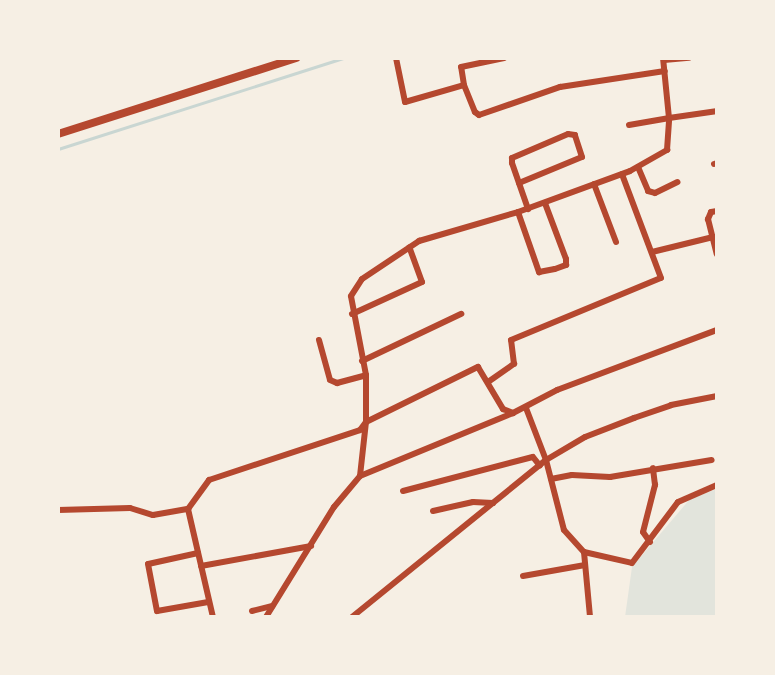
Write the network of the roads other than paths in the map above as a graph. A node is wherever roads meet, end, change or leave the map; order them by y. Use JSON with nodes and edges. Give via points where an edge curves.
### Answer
{"nodes":[{"id":1,"x":296,"y":58,"type":"edge"},
{"id":2,"x":396,"y":58,"type":"edge"},
{"id":3,"x":504,"y":58,"type":"edge"},
{"id":4,"x":689,"y":58,"type":"edge"},
{"id":5,"x":664,"y":59,"type":"edge"},
{"id":6,"x":665,"y":71,"type":"junction"},
{"id":7,"x":464,"y":85,"type":"junction"},
{"id":8,"x":717,"y":111,"type":"edge"},
{"id":9,"x":669,"y":118,"type":"junction"},
{"id":10,"x":629,"y":125,"type":"dead end"},
{"id":11,"x":58,"y":134,"type":"edge"},
{"id":12,"x":638,"y":167,"type":"junction"},
{"id":13,"x":622,"y":174,"type":"junction"},
{"id":14,"x":678,"y":182,"type":"dead end"},
{"id":15,"x":519,"y":183,"type":"junction"},
{"id":16,"x":594,"y":184,"type":"junction"},
{"id":17,"x":545,"y":203,"type":"junction"},
{"id":18,"x":528,"y":209,"type":"junction"},
{"id":19,"x":717,"y":211,"type":"edge"},
{"id":20,"x":518,"y":212,"type":"junction"},
{"id":21,"x":713,"y":237,"type":"junction"},
{"id":22,"x":616,"y":242,"type":"dead end"},
{"id":23,"x":409,"y":247,"type":"junction"},
{"id":24,"x":652,"y":252,"type":"junction"},
{"id":25,"x":717,"y":254,"type":"edge"},
{"id":26,"x":352,"y":314,"type":"junction"},
{"id":27,"x":461,"y":314,"type":"dead end"},
{"id":28,"x":717,"y":330,"type":"edge"},
{"id":29,"x":319,"y":340,"type":"dead end"},
{"id":30,"x":362,"y":361,"type":"junction"},
{"id":31,"x":366,"y":375,"type":"junction"},
{"id":32,"x":488,"y":382,"type":"junction"},
{"id":33,"x":717,"y":396,"type":"edge"},
{"id":34,"x":526,"y":408,"type":"junction"},
{"id":35,"x":513,"y":413,"type":"junction"},
{"id":36,"x":366,"y":422,"type":"junction"},
{"id":37,"x":546,"y":460,"type":"junction"},
{"id":38,"x":712,"y":460,"type":"dead end"},
{"id":39,"x":540,"y":466,"type":"junction"},
{"id":40,"x":653,"y":468,"type":"junction"},
{"id":41,"x":360,"y":476,"type":"junction"},
{"id":42,"x":551,"y":479,"type":"junction"},
{"id":43,"x":717,"y":485,"type":"edge"},
{"id":44,"x":403,"y":491,"type":"dead end"},
{"id":45,"x":493,"y":503,"type":"junction"},
{"id":46,"x":188,"y":509,"type":"junction"},
{"id":47,"x":58,"y":510,"type":"edge"},
{"id":48,"x":433,"y":511,"type":"dead end"},
{"id":49,"x":650,"y":542,"type":"junction"},
{"id":50,"x":311,"y":546,"type":"junction"},
{"id":51,"x":584,"y":552,"type":"junction"},
{"id":52,"x":198,"y":553,"type":"junction"},
{"id":53,"x":585,"y":565,"type":"junction"},
{"id":54,"x":201,"y":566,"type":"junction"},
{"id":55,"x":523,"y":576,"type":"dead end"},
{"id":56,"x":208,"y":602,"type":"junction"},
{"id":57,"x":272,"y":606,"type":"junction"},
{"id":58,"x":252,"y":611,"type":"dead end"},
{"id":59,"x":213,"y":617,"type":"edge"},
{"id":60,"x":266,"y":617,"type":"edge"},
{"id":61,"x":352,"y":617,"type":"edge"},
{"id":62,"x":590,"y":617,"type":"edge"}],
"edges":[{"from":1,"to":11,"type":"main road"},
{"from":2,"to":7,"type":"street","via":[[405,102]]},
{"from":3,"to":7,"type":"street","via":[[461,67]]},
{"from":4,"to":5,"type":"street"},
{"from":5,"to":6,"type":"street"},
{"from":6,"to":7,"type":"street","via":[[560,87],[479,115]]},
{"from":6,"to":9,"type":"street"},
{"from":8,"to":9,"type":"street"},
{"from":9,"to":10,"type":"street"},
{"from":9,"to":12,"type":"street","via":[[667,150]]},
{"from":12,"to":13,"type":"street"},
{"from":12,"to":14,"type":"street","via":[[648,191]]},
{"from":13,"to":16,"type":"street"},
{"from":13,"to":24,"type":"street"},
{"from":15,"to":15,"type":"street","via":[[512,158],[575,135],[582,157]]},
{"from":15,"to":18,"type":"street"},
{"from":16,"to":17,"type":"street"},
{"from":16,"to":22,"type":"street"},
{"from":17,"to":18,"type":"street"},
{"from":17,"to":20,"type":"street","via":[[566,259],[566,265],[555,269],[539,272]]},
{"from":18,"to":20,"type":"street"},
{"from":19,"to":21,"type":"street","via":[[708,215]]},
{"from":20,"to":23,"type":"street"},
{"from":21,"to":24,"type":"street"},
{"from":21,"to":25,"type":"street"},
{"from":23,"to":26,"type":"street","via":[[362,279],[351,296]]},
{"from":23,"to":26,"type":"street","via":[[422,282]]},
{"from":24,"to":32,"type":"street","via":[[661,278],[511,340],[514,364]]},
{"from":26,"to":30,"type":"street"},
{"from":27,"to":30,"type":"street"},
{"from":28,"to":34,"type":"street","via":[[557,390]]},
{"from":29,"to":31,"type":"street","via":[[330,380]]},
{"from":30,"to":31,"type":"street"},
{"from":31,"to":36,"type":"street"},
{"from":32,"to":35,"type":"street","via":[[503,409]]},
{"from":32,"to":36,"type":"street","via":[[478,367]]},
{"from":33,"to":37,"type":"street","via":[[634,418]]},
{"from":34,"to":35,"type":"street"},
{"from":34,"to":37,"type":"street"},
{"from":35,"to":41,"type":"street"},
{"from":36,"to":41,"type":"street"},
{"from":36,"to":46,"type":"street","via":[[360,430],[321,445],[209,480]]},
{"from":37,"to":39,"type":"street"},
{"from":37,"to":42,"type":"street"},
{"from":38,"to":40,"type":"street"},
{"from":39,"to":44,"type":"street","via":[[533,457]]},
{"from":39,"to":45,"type":"street"},
{"from":40,"to":42,"type":"street","via":[[610,477]]},
{"from":40,"to":49,"type":"street","via":[[655,485],[643,534]]},
{"from":41,"to":50,"type":"street"},
{"from":42,"to":51,"type":"street","via":[[564,530]]},
{"from":43,"to":49,"type":"street","via":[[678,502]]},
{"from":45,"to":48,"type":"street","via":[[477,501]]},
{"from":45,"to":61,"type":"street"},
{"from":46,"to":47,"type":"street","via":[[153,515],[130,508]]},
{"from":46,"to":52,"type":"street"},
{"from":49,"to":51,"type":"street","via":[[629,564]]},
{"from":50,"to":54,"type":"street"},
{"from":50,"to":57,"type":"street"},
{"from":51,"to":53,"type":"street"},
{"from":52,"to":54,"type":"street"},
{"from":52,"to":56,"type":"street","via":[[148,564],[157,611]]},
{"from":53,"to":55,"type":"street"},
{"from":53,"to":62,"type":"street"},
{"from":54,"to":56,"type":"street"},
{"from":56,"to":59,"type":"street"},
{"from":57,"to":58,"type":"street"},
{"from":57,"to":60,"type":"street"}]}
